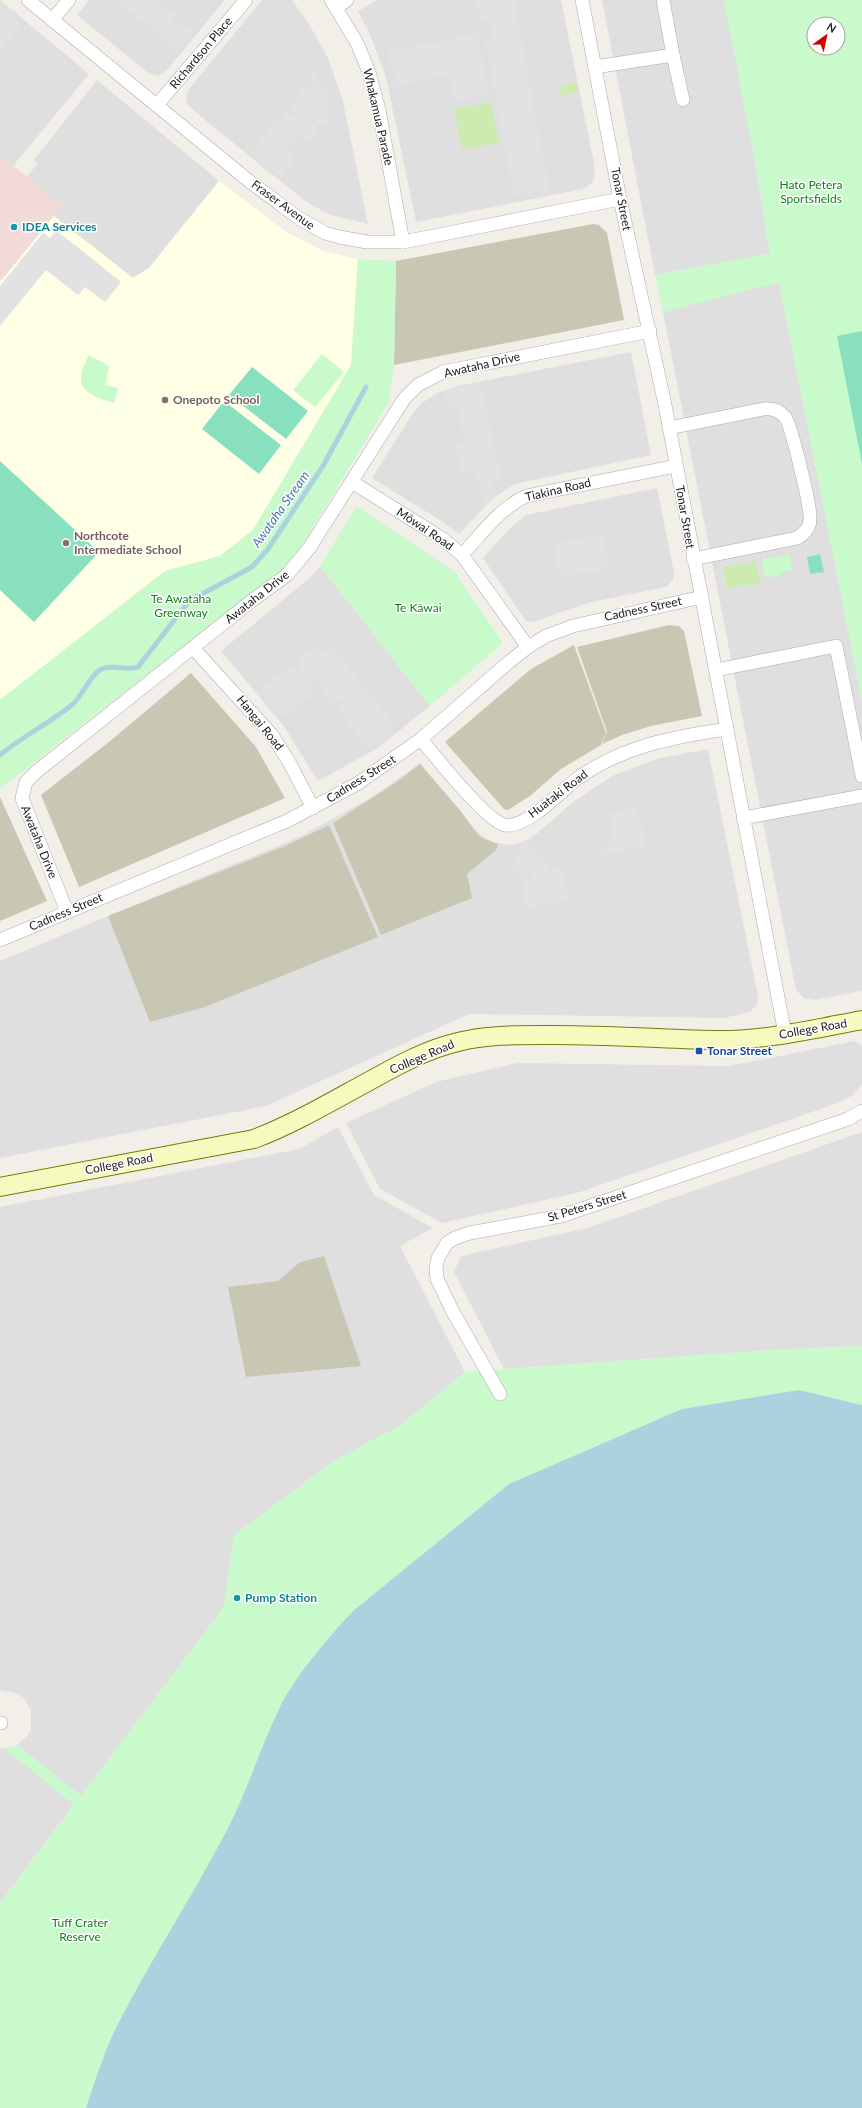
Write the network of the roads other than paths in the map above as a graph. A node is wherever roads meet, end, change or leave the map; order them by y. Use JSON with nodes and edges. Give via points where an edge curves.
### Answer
{"nodes":[{"id":1,"x":28,"y":0,"type":"edge"},
{"id":2,"x":69,"y":0,"type":"edge"},
{"id":3,"x":246,"y":0,"type":"edge"},
{"id":4,"x":347,"y":0,"type":"edge"},
{"id":5,"x":582,"y":0,"type":"edge"},
{"id":6,"x":663,"y":0,"type":"edge"},
{"id":7,"x":333,"y":4,"type":"edge"},
{"id":8,"x":52,"y":20,"type":"junction"},
{"id":9,"x":673,"y":55,"type":"junction"},
{"id":10,"x":595,"y":67,"type":"junction"},
{"id":11,"x":683,"y":100,"type":"dead end"},
{"id":12,"x":157,"y":105,"type":"junction"},
{"id":13,"x":620,"y":199,"type":"junction"},
{"id":14,"x":403,"y":242,"type":"junction"},
{"id":15,"x":650,"y":331,"type":"junction"},
{"id":16,"x":669,"y":428,"type":"junction"},
{"id":17,"x":676,"y":466,"type":"junction"},
{"id":18,"x":352,"y":482,"type":"junction"},
{"id":19,"x":462,"y":555,"type":"junction"},
{"id":20,"x":693,"y":559,"type":"junction"},
{"id":21,"x":702,"y":597,"type":"junction"},
{"id":22,"x":528,"y":647,"type":"junction"},
{"id":23,"x":193,"y":648,"type":"junction"},
{"id":24,"x":716,"y":670,"type":"junction"},
{"id":25,"x":727,"y":729,"type":"junction"},
{"id":26,"x":421,"y":739,"type":"junction"},
{"id":27,"x":862,"y":776,"type":"edge"},
{"id":28,"x":862,"y":796,"type":"edge"},
{"id":29,"x":313,"y":808,"type":"junction"},
{"id":30,"x":743,"y":818,"type":"junction"},
{"id":31,"x":67,"y":912,"type":"junction"},
{"id":32,"x":0,"y":940,"type":"edge"},
{"id":33,"x":862,"y":1020,"type":"edge"},
{"id":34,"x":785,"y":1034,"type":"junction"},
{"id":35,"x":862,"y":1111,"type":"edge"},
{"id":36,"x":0,"y":1187,"type":"edge"},
{"id":37,"x":500,"y":1394,"type":"dead end"}],
"edges":[{"from":1,"to":8,"type":"street","name":"Fraser Avenue"},
{"from":2,"to":8,"type":"street"},
{"from":3,"to":12,"type":"street","name":"Richardson Place"},
{"from":4,"to":7,"type":"street"},
{"from":5,"to":10,"type":"street","name":"Tonar Street"},
{"from":6,"to":9,"type":"street"},
{"from":7,"to":14,"type":"street","name":"Whakamua Parade","via":[[357,43],[369,72],[379,110]]},
{"from":8,"to":12,"type":"street","name":"Fraser Avenue"},
{"from":9,"to":10,"type":"street"},
{"from":9,"to":11,"type":"street"},
{"from":10,"to":13,"type":"street","name":"Tonar Street"},
{"from":12,"to":14,"type":"street","name":"Fraser Avenue","via":[[249,181],[312,227],[349,239],[386,244]]},
{"from":13,"to":14,"type":"street","name":"Fraser Avenue"},
{"from":13,"to":15,"type":"street","name":"Tonar Street"},
{"from":15,"to":16,"type":"street","name":"Tonar Street"},
{"from":15,"to":18,"type":"street","name":"Awataha Drive","via":[[443,372],[418,385],[404,399]]},
{"from":16,"to":17,"type":"street","name":"Tonar Street"},
{"from":16,"to":20,"type":"street","via":[[763,409],[781,413],[790,426],[810,513],[807,529],[797,538]]},
{"from":17,"to":19,"type":"street","name":"Tiakina Road","via":[[526,496],[512,502],[500,513]]},
{"from":17,"to":20,"type":"street","name":"Tonar Street"},
{"from":18,"to":19,"type":"street","name":"Mōwai Road","via":[[443,539]]},
{"from":18,"to":23,"type":"street","name":"Awataha Drive","via":[[310,547],[287,575]]},
{"from":19,"to":22,"type":"street","name":"Mōwai Road"},
{"from":20,"to":21,"type":"street","name":"Tonar Street"},
{"from":21,"to":22,"type":"street","name":"Cadness Street","via":[[572,626],[546,636]]},
{"from":21,"to":24,"type":"street","name":"Tonar Street"},
{"from":22,"to":26,"type":"street","name":"Cadness Street"},
{"from":23,"to":29,"type":"street","name":"Hangai Road","via":[[272,735]]},
{"from":23,"to":31,"type":"street","name":"Awataha Drive","via":[[26,782],[22,798]]},
{"from":24,"to":25,"type":"street","name":"Tonar Street"},
{"from":24,"to":27,"type":"street","via":[[836,646]]},
{"from":25,"to":26,"type":"street","name":"Huataki Road","via":[[656,742],[610,758],[571,783],[532,816],[512,825],[504,825],[487,814]]},
{"from":25,"to":30,"type":"street","name":"Tonar Street"},
{"from":26,"to":29,"type":"street","name":"Cadness Street","via":[[363,781]]},
{"from":28,"to":30,"type":"street"},
{"from":29,"to":31,"type":"street","name":"Cadness Street"},
{"from":30,"to":34,"type":"street","name":"Tonar Street"},
{"from":31,"to":32,"type":"street","name":"Cadness Street"},
{"from":33,"to":34,"type":"main road","name":"College Road"},
{"from":34,"to":36,"type":"main road","name":"College Road","via":[[716,1040],[580,1034],[524,1035],[457,1042],[406,1062],[283,1127],[254,1139]]},
{"from":35,"to":37,"type":"street","name":"St Peters Street","via":[[848,1119],[561,1216],[470,1233],[447,1243],[438,1258],[437,1279]]}]}
